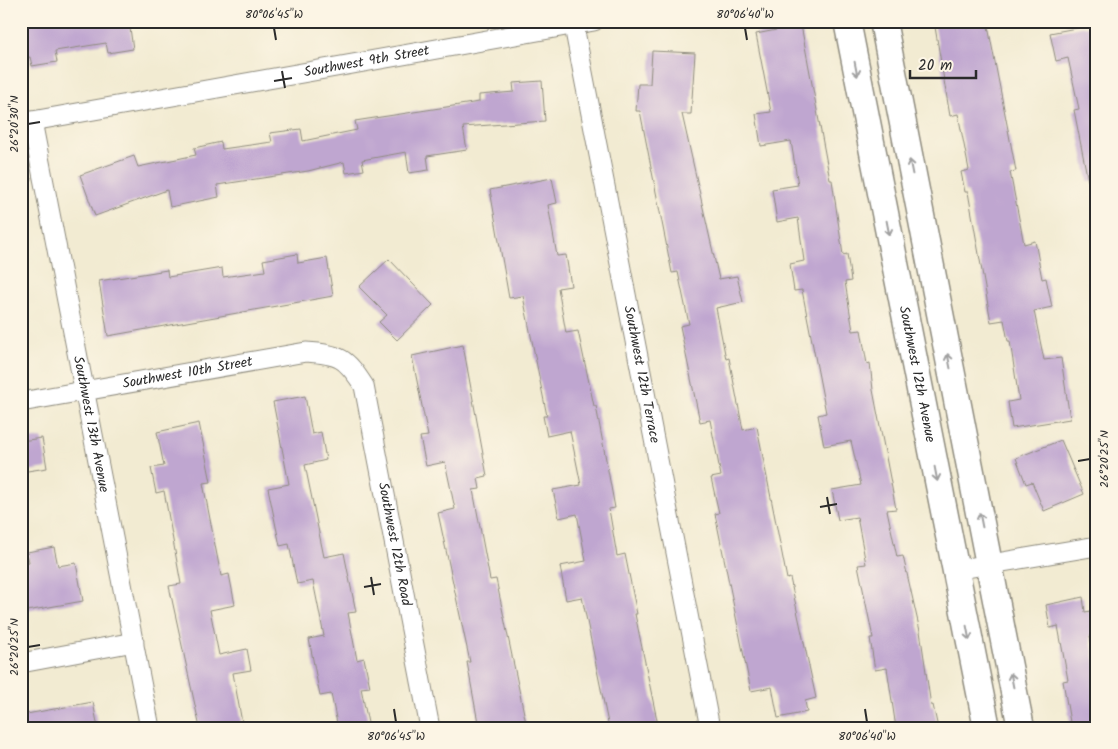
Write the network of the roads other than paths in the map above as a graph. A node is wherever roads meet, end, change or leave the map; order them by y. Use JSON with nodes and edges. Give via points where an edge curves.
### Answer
{"nodes":[{"id":1,"x":594,"y":21,"type":"edge"},
{"id":2,"x":847,"y":21,"type":"edge"},
{"id":3,"x":883,"y":21,"type":"edge"},
{"id":4,"x":573,"y":23,"type":"edge"},
{"id":5,"x":27,"y":122,"type":"edge"},
{"id":6,"x":350,"y":365,"type":"joint"},
{"id":7,"x":84,"y":391,"type":"junction"},
{"id":8,"x":21,"y":402,"type":"edge"},
{"id":9,"x":1097,"y":546,"type":"edge"},
{"id":10,"x":989,"y":564,"type":"junction"},
{"id":11,"x":956,"y":570,"type":"junction"},
{"id":12,"x":134,"y":642,"type":"junction"},
{"id":13,"x":21,"y":664,"type":"edge"},
{"id":14,"x":150,"y":728,"type":"edge"},
{"id":15,"x":430,"y":728,"type":"edge"},
{"id":16,"x":710,"y":728,"type":"edge"},
{"id":17,"x":986,"y":728,"type":"edge"},
{"id":18,"x":1021,"y":728,"type":"edge"}],
"edges":[{"from":1,"to":4,"type":"street","name":"Southwest 9th Street"},
{"from":2,"to":11,"type":"street","name":"Southwest 12th Avenue","one_way":true},
{"from":10,"to":3,"type":"street","one_way":true},
{"from":4,"to":5,"type":"street","name":"Southwest 9th Street"},
{"from":4,"to":16,"type":"street","name":"Southwest 12th Terrace"},
{"from":5,"to":7,"type":"street","name":"Southwest 13th Avenue"},
{"from":6,"to":7,"type":"street","name":"Southwest 10th Street","via":[[330,353],[306,352]]},
{"from":6,"to":15,"type":"street","name":"Southwest 12th Road","via":[[364,386]]},
{"from":7,"to":8,"type":"street","name":"Southwest 10th Street"},
{"from":7,"to":12,"type":"street","name":"Southwest 13th Avenue"},
{"from":9,"to":10,"type":"street"},
{"from":10,"to":11,"type":"street"},
{"from":18,"to":10,"type":"street","one_way":true},
{"from":11,"to":17,"type":"street","name":"Southwest 12th Avenue","one_way":true},
{"from":12,"to":13,"type":"street"},
{"from":12,"to":14,"type":"street","name":"Southwest 13th Avenue"}]}
